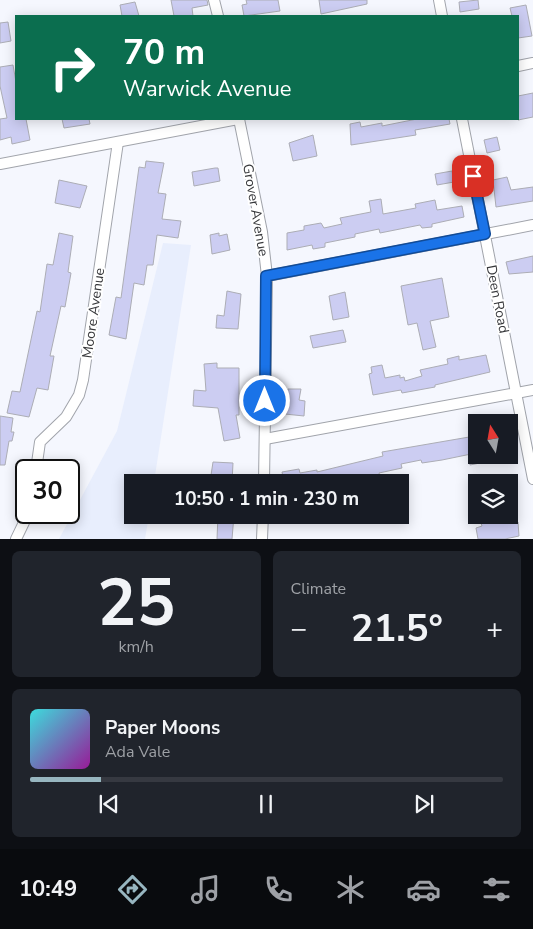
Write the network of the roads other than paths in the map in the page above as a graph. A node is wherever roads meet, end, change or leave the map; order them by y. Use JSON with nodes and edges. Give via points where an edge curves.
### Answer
{"nodes":[{"id":1,"x":214,"y":0,"type":"edge"},
{"id":2,"x":439,"y":0,"type":"edge"},
{"id":3,"x":218,"y":15,"type":"edge"},
{"id":4,"x":442,"y":15,"type":"edge"},
{"id":5,"x":533,"y":63,"type":"edge"},
{"id":6,"x":519,"y":66,"type":"edge"},
{"id":7,"x":233,"y":120,"type":"edge"},
{"id":8,"x":238,"y":120,"type":"edge"},
{"id":9,"x":462,"y":120,"type":"edge"},
{"id":10,"x":118,"y":142,"type":"junction"},
{"id":11,"x":0,"y":164,"type":"edge"},
{"id":12,"x":533,"y":225,"type":"edge"},
{"id":13,"x":485,"y":234,"type":"junction"},
{"id":14,"x":266,"y":276,"type":"junction"},
{"id":15,"x":533,"y":390,"type":"edge"},
{"id":16,"x":516,"y":393,"type":"junction"},
{"id":17,"x":265,"y":439,"type":"junction"},
{"id":18,"x":38,"y":459,"type":"edge"},
{"id":19,"x":264,"y":474,"type":"edge"},
{"id":20,"x":533,"y":479,"type":"edge"},
{"id":21,"x":23,"y":524,"type":"edge"},
{"id":22,"x":263,"y":524,"type":"edge"},
{"id":23,"x":16,"y":539,"type":"edge"},
{"id":24,"x":262,"y":539,"type":"edge"}],
"edges":[{"from":1,"to":3,"type":"street"},
{"from":2,"to":4,"type":"street"},
{"from":5,"to":6,"type":"street"},
{"from":7,"to":10,"type":"street"},
{"from":8,"to":14,"type":"street","name":"Grover Avenue","via":[[262,232]]},
{"from":9,"to":13,"type":"street","name":"Deen Road"},
{"from":10,"to":11,"type":"street"},
{"from":10,"to":18,"type":"street","name":"Moore Avenue","via":[[84,380],[66,417],[40,442]]},
{"from":12,"to":13,"type":"street"},
{"from":13,"to":14,"type":"street"},
{"from":13,"to":16,"type":"street","name":"Deen Road"},
{"from":14,"to":17,"type":"street","name":"Grover Avenue"},
{"from":15,"to":16,"type":"street"},
{"from":16,"to":17,"type":"street"},
{"from":16,"to":20,"type":"street","name":"Deen Road"},
{"from":17,"to":19,"type":"street","name":"Grover Avenue"},
{"from":21,"to":23,"type":"street"},
{"from":22,"to":24,"type":"street"}]}
